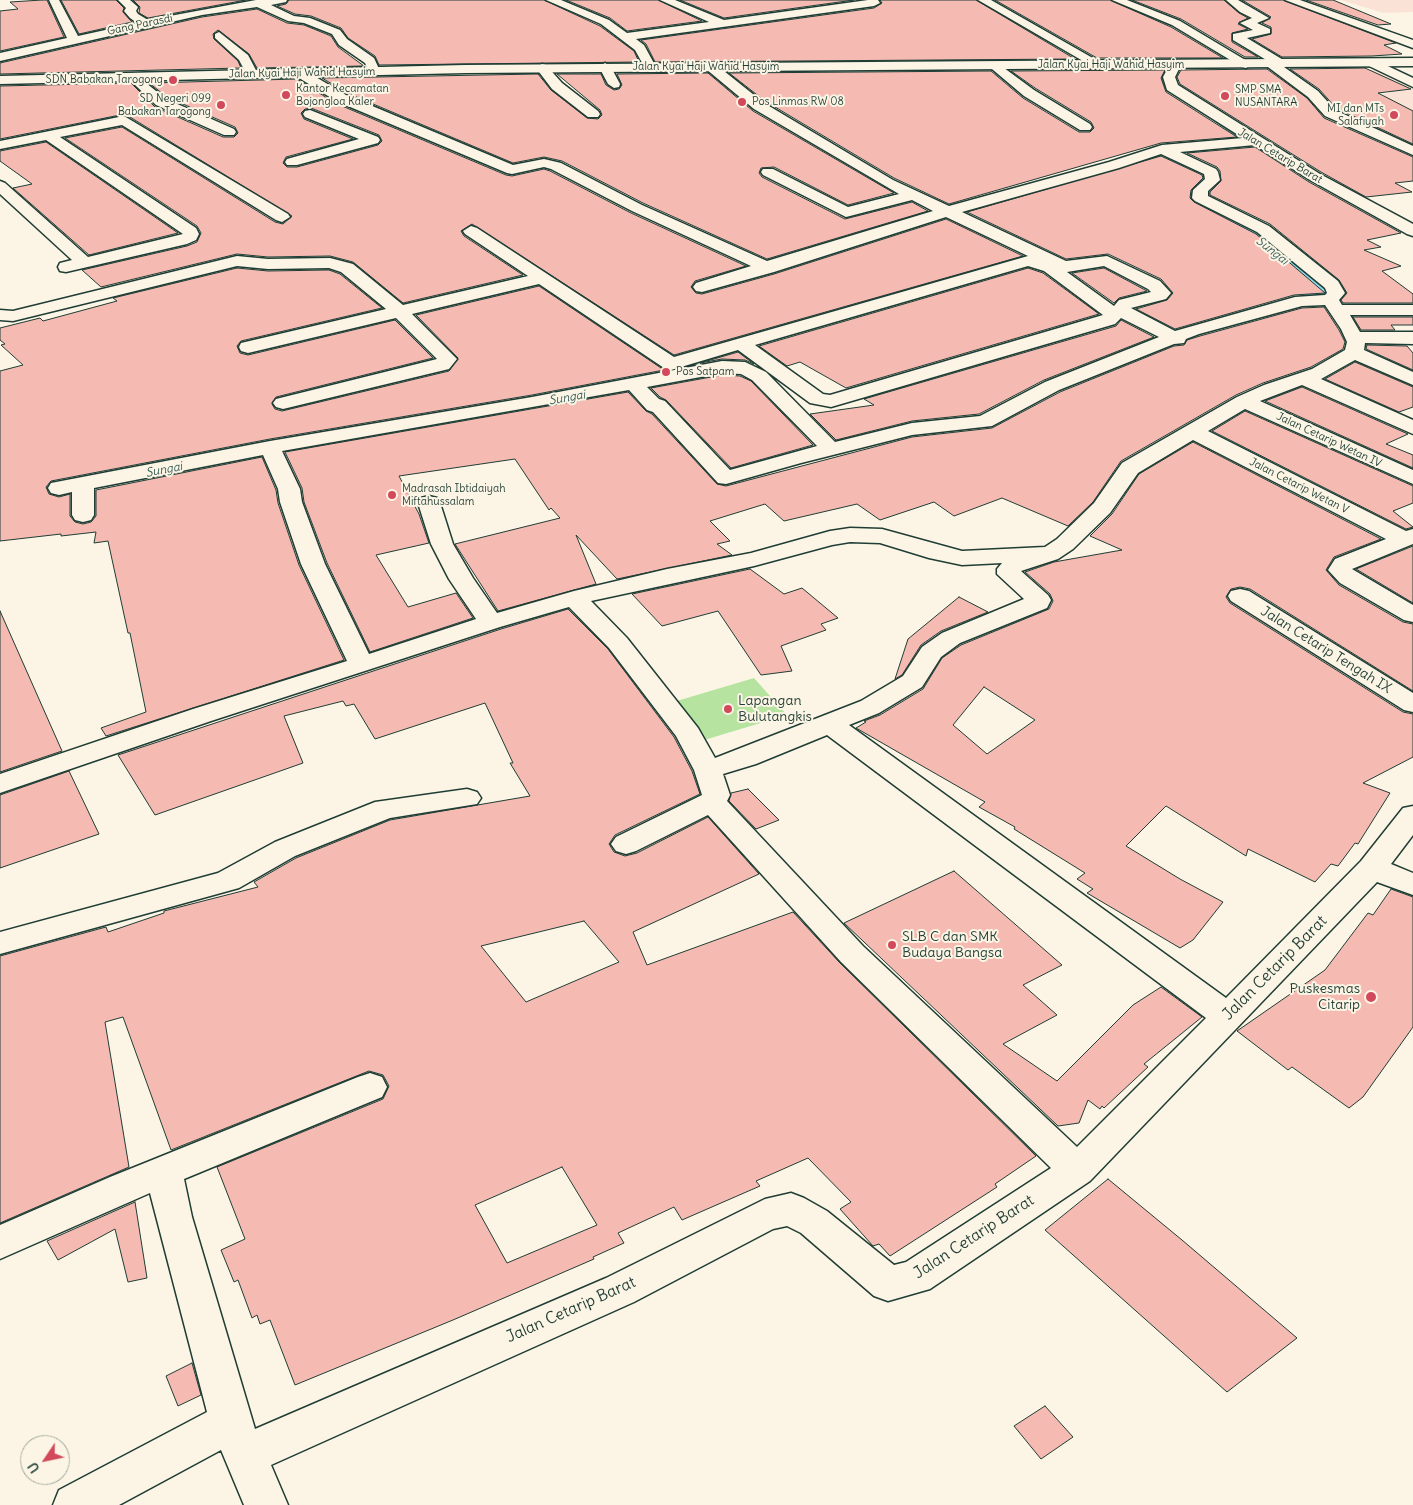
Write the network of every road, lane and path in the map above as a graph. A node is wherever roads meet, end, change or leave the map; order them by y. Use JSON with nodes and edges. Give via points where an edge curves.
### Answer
{"nodes":[{"id":1,"x":54,"y":0,"type":"edge"},
{"id":2,"x":123,"y":0,"type":"edge"},
{"id":3,"x":282,"y":0,"type":"edge"},
{"id":4,"x":551,"y":0,"type":"edge"},
{"id":5,"x":665,"y":0,"type":"edge"},
{"id":6,"x":873,"y":0,"type":"edge"},
{"id":7,"x":983,"y":0,"type":"edge"},
{"id":8,"x":1117,"y":0,"type":"edge"},
{"id":9,"x":1236,"y":0,"type":"edge"},
{"id":10,"x":1290,"y":0,"type":"edge"},
{"id":11,"x":236,"y":3,"type":"edge"},
{"id":12,"x":257,"y":3,"type":"junction"},
{"id":13,"x":588,"y":4,"type":"dead end"},
{"id":14,"x":572,"y":7,"type":"junction"},
{"id":15,"x":809,"y":12,"type":"junction"},
{"id":16,"x":827,"y":22,"type":"dead end"},
{"id":17,"x":721,"y":23,"type":"junction"},
{"id":18,"x":146,"y":24,"type":"junction"},
{"id":19,"x":219,"y":36,"type":"dead end"},
{"id":20,"x":625,"y":36,"type":"junction"},
{"id":21,"x":75,"y":40,"type":"junction"},
{"id":22,"x":1413,"y":44,"type":"edge"},
{"id":23,"x":2,"y":53,"type":"edge"},
{"id":24,"x":1413,"y":62,"type":"edge"},
{"id":25,"x":1373,"y":63,"type":"junction"},
{"id":26,"x":1246,"y":64,"type":"junction"},
{"id":27,"x":1276,"y":64,"type":"junction"},
{"id":28,"x":1099,"y":65,"type":"junction"},
{"id":29,"x":1175,"y":65,"type":"junction"},
{"id":30,"x":710,"y":66,"type":"junction"},
{"id":31,"x":996,"y":66,"type":"junction"},
{"id":32,"x":650,"y":67,"type":"junction"},
{"id":33,"x":542,"y":68,"type":"junction"},
{"id":34,"x":605,"y":68,"type":"junction"},
{"id":35,"x":374,"y":71,"type":"junction"},
{"id":36,"x":252,"y":72,"type":"junction"},
{"id":37,"x":300,"y":73,"type":"junction"},
{"id":38,"x":144,"y":77,"type":"junction"},
{"id":39,"x":0,"y":80,"type":"edge"},
{"id":40,"x":1413,"y":83,"type":"edge"},
{"id":41,"x":614,"y":84,"type":"dead end"},
{"id":42,"x":111,"y":113,"type":"dead end"},
{"id":43,"x":310,"y":114,"type":"dead end"},
{"id":44,"x":593,"y":114,"type":"dead end"},
{"id":45,"x":124,"y":120,"type":"junction"},
{"id":46,"x":1085,"y":127,"type":"dead end"},
{"id":47,"x":229,"y":132,"type":"dead end"},
{"id":48,"x":48,"y":135,"type":"junction"},
{"id":49,"x":1257,"y":141,"type":"junction"},
{"id":50,"x":0,"y":145,"type":"edge"},
{"id":51,"x":1162,"y":149,"type":"junction"},
{"id":52,"x":1413,"y":151,"type":"edge"},
{"id":53,"x":292,"y":162,"type":"dead end"},
{"id":54,"x":768,"y":172,"type":"dead end"},
{"id":55,"x":0,"y":186,"type":"edge"},
{"id":56,"x":914,"y":195,"type":"junction"},
{"id":57,"x":948,"y":211,"type":"junction"},
{"id":58,"x":282,"y":217,"type":"dead end"},
{"id":59,"x":1413,"y":230,"type":"edge"},
{"id":60,"x":471,"y":231,"type":"dead end"},
{"id":61,"x":85,"y":263,"type":"junction"},
{"id":62,"x":66,"y":267,"type":"dead end"},
{"id":63,"x":768,"y":268,"type":"junction"},
{"id":64,"x":542,"y":278,"type":"junction"},
{"id":65,"x":702,"y":287,"type":"dead end"},
{"id":66,"x":1334,"y":305,"type":"junction"},
{"id":67,"x":1413,"y":310,"type":"edge"},
{"id":68,"x":400,"y":312,"type":"junction"},
{"id":69,"x":0,"y":315,"type":"edge"},
{"id":70,"x":1412,"y":337,"type":"edge"},
{"id":71,"x":1177,"y":338,"type":"junction"},
{"id":72,"x":741,"y":344,"type":"junction"},
{"id":73,"x":1354,"y":345,"type":"junction"},
{"id":74,"x":248,"y":347,"type":"dead end"},
{"id":75,"x":1303,"y":378,"type":"junction"},
{"id":76,"x":1413,"y":379,"type":"edge"},
{"id":77,"x":635,"y":385,"type":"junction"},
{"id":78,"x":1244,"y":401,"type":"junction"},
{"id":79,"x":283,"y":403,"type":"dead end"},
{"id":80,"x":1413,"y":428,"type":"edge"},
{"id":81,"x":1194,"y":432,"type":"junction"},
{"id":82,"x":270,"y":447,"type":"junction"},
{"id":83,"x":831,"y":449,"type":"junction"},
{"id":84,"x":1413,"y":478,"type":"edge"},
{"id":85,"x":83,"y":484,"type":"junction"},
{"id":86,"x":59,"y":488,"type":"dead end"},
{"id":87,"x":429,"y":504,"type":"dead end"},
{"id":88,"x":83,"y":515,"type":"dead end"},
{"id":89,"x":1408,"y":538,"type":"edge"},
{"id":90,"x":1050,"y":554,"type":"junction"},
{"id":91,"x":1240,"y":596,"type":"dead end"},
{"id":92,"x":574,"y":598,"type":"junction"},
{"id":93,"x":1413,"y":615,"type":"edge"},
{"id":94,"x":491,"y":622,"type":"junction"},
{"id":95,"x":362,"y":665,"type":"junction"},
{"id":96,"x":1413,"y":704,"type":"edge"},
{"id":97,"x":832,"y":725,"type":"junction"},
{"id":98,"x":708,"y":770,"type":"junction"},
{"id":99,"x":0,"y":784,"type":"edge"},
{"id":100,"x":467,"y":798,"type":"dead end"},
{"id":101,"x":712,"y":802,"type":"junction"},
{"id":102,"x":1413,"y":815,"type":"edge"},
{"id":103,"x":626,"y":844,"type":"dead end"},
{"id":104,"x":1372,"y":868,"type":"junction"},
{"id":105,"x":1413,"y":885,"type":"edge"},
{"id":106,"x":0,"y":942,"type":"edge"},
{"id":107,"x":1226,"y":1016,"type":"junction"},
{"id":108,"x":370,"y":1087,"type":"dead end"},
{"id":109,"x":1077,"y":1170,"type":"junction"},
{"id":110,"x":164,"y":1172,"type":"junction"},
{"id":111,"x":0,"y":1243,"type":"edge"},
{"id":112,"x":238,"y":1438,"type":"junction"},
{"id":113,"x":74,"y":1505,"type":"edge"},
{"id":114,"x":266,"y":1505,"type":"edge"}],
"edges":[{"from":1,"to":21,"type":"street"},
{"from":2,"to":18,"type":"street","via":[[132,7],[130,11],[134,16]]},
{"from":3,"to":12,"type":"street","name":"Gang Parasdi"},
{"from":4,"to":14,"type":"street"},
{"from":5,"to":17,"type":"street"},
{"from":6,"to":15,"type":"street","via":[[874,3]]},
{"from":7,"to":28,"type":"street"},
{"from":8,"to":26,"type":"street","via":[[1176,23]]},
{"from":9,"to":27,"type":"street","via":[[1263,18],[1246,22],[1266,31],[1237,37]]},
{"from":10,"to":22,"type":"street"},
{"from":11,"to":12,"type":"street","name":"Gang Parasdi"},
{"from":11,"to":18,"type":"street","name":"Gang Parasdi"},
{"from":12,"to":35,"type":"street","via":[[292,19],[306,20],[336,32],[343,42],[370,61]]},
{"from":13,"to":14,"type":"street"},
{"from":14,"to":20,"type":"street","via":[[605,22]]},
{"from":15,"to":16,"type":"street"},
{"from":15,"to":17,"type":"street"},
{"from":17,"to":20,"type":"street"},
{"from":18,"to":21,"type":"street","name":"Gang Parasdi"},
{"from":19,"to":36,"type":"street","via":[[244,58]]},
{"from":20,"to":32,"type":"street","via":[[642,50]]},
{"from":21,"to":23,"type":"street","name":"Gang Parasdi"},
{"from":24,"to":25,"type":"street","name":"Jalan Kyai Haji Wahid Hasyim"},
{"from":25,"to":27,"type":"street","name":"Jalan Kyai Haji Wahid Hasyim"},
{"from":25,"to":40,"type":"street"},
{"from":26,"to":27,"type":"street","name":"Jalan Kyai Haji Wahid Hasyim"},
{"from":26,"to":29,"type":"street","name":"Jalan Kyai Haji Wahid Hasyim"},
{"from":27,"to":52,"type":"street","via":[[1313,94],[1330,113]]},
{"from":28,"to":29,"type":"street","name":"Jalan Kyai Haji Wahid Hasyim"},
{"from":28,"to":31,"type":"street","name":"Jalan Kyai Haji Wahid Hasyim"},
{"from":29,"to":49,"type":"street","name":"Jalan Cetarip Barat","via":[[1170,77],[1172,87]]},
{"from":30,"to":31,"type":"street","name":"Jalan Kyai Haji Wahid Hasyim"},
{"from":30,"to":32,"type":"street","name":"Jalan Kyai Haji Wahid Hasyim"},
{"from":30,"to":56,"type":"street","via":[[759,106],[808,137]]},
{"from":31,"to":46,"type":"street","via":[[1029,93]]},
{"from":32,"to":34,"type":"street","name":"Jalan Kyai Haji Wahid Hasyim"},
{"from":33,"to":34,"type":"street","name":"Jalan Kyai Haji Wahid Hasyim"},
{"from":33,"to":35,"type":"street","name":"Jalan Kyai Haji Wahid Hasyim"},
{"from":33,"to":44,"type":"street","via":[[557,86]]},
{"from":34,"to":41,"type":"street"},
{"from":35,"to":37,"type":"street","name":"Jalan Kyai Haji Wahid Hasyim"},
{"from":36,"to":37,"type":"street","name":"Jalan Kyai Haji Wahid Hasyim"},
{"from":36,"to":38,"type":"street","name":"Jalan Kyai Haji Wahid Hasyim"},
{"from":37,"to":63,"type":"street","via":[[341,98],[512,170],[544,163],[556,166]]},
{"from":38,"to":39,"type":"street","name":"Jalan Kyai Haji Wahid Hasyim"},
{"from":38,"to":47,"type":"street","via":[[139,83],[161,102]]},
{"from":42,"to":45,"type":"street"},
{"from":43,"to":53,"type":"street","via":[[373,140]]},
{"from":45,"to":48,"type":"street"},
{"from":45,"to":58,"type":"street"},
{"from":48,"to":50,"type":"street"},
{"from":48,"to":61,"type":"street","via":[[190,231],[190,237],[181,241]]},
{"from":49,"to":51,"type":"street"},
{"from":49,"to":59,"type":"street","name":"Jalan Cetarip Barat"},
{"from":51,"to":57,"type":"street"},
{"from":51,"to":66,"type":"street","via":[[1211,172],[1213,180],[1200,190],[1200,198],[1263,229],[1332,285],[1336,293]]},
{"from":54,"to":56,"type":"street","via":[[846,212]]},
{"from":55,"to":61,"type":"street"},
{"from":56,"to":57,"type":"street"},
{"from":57,"to":63,"type":"street"},
{"from":57,"to":71,"type":"street","via":[[1060,266],[1107,261],[1154,285],[1162,293],[1160,295],[1125,304],[1120,310]]},
{"from":60,"to":64,"type":"street"},
{"from":61,"to":62,"type":"street"},
{"from":63,"to":65,"type":"street"},
{"from":64,"to":68,"type":"street"},
{"from":64,"to":72,"type":"street","via":[[669,364]]},
{"from":66,"to":67,"type":"street"},
{"from":66,"to":71,"type":"street","via":[[1301,301],[1193,330]]},
{"from":66,"to":73,"type":"street"},
{"from":68,"to":69,"type":"street","via":[[340,265],[240,261],[12,316]]},
{"from":68,"to":74,"type":"street"},
{"from":68,"to":79,"type":"street","via":[[446,355],[447,363]]},
{"from":70,"to":73,"type":"street"},
{"from":71,"to":83,"type":"street","via":[[1052,386],[985,422],[912,429]]},
{"from":72,"to":72,"type":"street","via":[[817,399],[831,401],[1109,320],[1114,315],[1050,267],[1030,260]]},
{"from":73,"to":75,"type":"street","via":[[1319,373]]},
{"from":73,"to":76,"type":"street"},
{"from":75,"to":78,"type":"street"},
{"from":75,"to":80,"type":"street"},
{"from":77,"to":82,"type":"street"},
{"from":77,"to":83,"type":"street","via":[[717,368],[745,368],[759,376]]},
{"from":77,"to":83,"type":"street","via":[[726,478]]},
{"from":78,"to":81,"type":"street"},
{"from":78,"to":84,"type":"street","name":"Jalan Cetarip Wetan IV"},
{"from":81,"to":89,"type":"street","name":"Jalan Cetarip Wetan V"},
{"from":81,"to":90,"type":"street","via":[[1130,468],[1102,508]]},
{"from":82,"to":85,"type":"street"},
{"from":82,"to":95,"type":"street","via":[[289,489],[313,564]]},
{"from":85,"to":86,"type":"street"},
{"from":85,"to":88,"type":"street"},
{"from":87,"to":94,"type":"street","via":[[442,544]]},
{"from":89,"to":93,"type":"street","via":[[1343,564],[1340,570]]},
{"from":90,"to":92,"type":"street","via":[[962,558],[882,536],[850,534],[754,559]]},
{"from":90,"to":97,"type":"street","via":[[1015,564],[1009,569],[1010,574],[1039,600],[1038,603],[951,638],[931,652],[914,681]]},
{"from":91,"to":96,"type":"street","name":"Jalan Cetarip Tengah IX"},
{"from":92,"to":94,"type":"street"},
{"from":92,"to":98,"type":"street","via":[[636,666],[688,734]]},
{"from":94,"to":95,"type":"street"},
{"from":95,"to":99,"type":"street"},
{"from":97,"to":98,"type":"street"},
{"from":97,"to":107,"type":"street"},
{"from":98,"to":101,"type":"street","via":[[716,795]]},
{"from":100,"to":106,"type":"street","via":[[385,809],[285,849],[228,881]]},
{"from":101,"to":103,"type":"street"},
{"from":101,"to":109,"type":"street","via":[[852,954]]},
{"from":102,"to":104,"type":"street","name":"Jalan Cetarip Barat"},
{"from":104,"to":105,"type":"street"},
{"from":104,"to":107,"type":"street","name":"Jalan Cetarip Barat"},
{"from":107,"to":109,"type":"street","name":"Jalan Cetarip Barat"},
{"from":108,"to":110,"type":"street"},
{"from":109,"to":112,"type":"street","name":"Jalan Cetarip Barat","via":[[916,1277],[888,1284],[814,1222],[792,1209],[764,1216],[620,1290]]},
{"from":110,"to":111,"type":"street"},
{"from":110,"to":112,"type":"street","via":[[173,1217]]},
{"from":112,"to":113,"type":"street"},
{"from":112,"to":114,"type":"street"}]}
